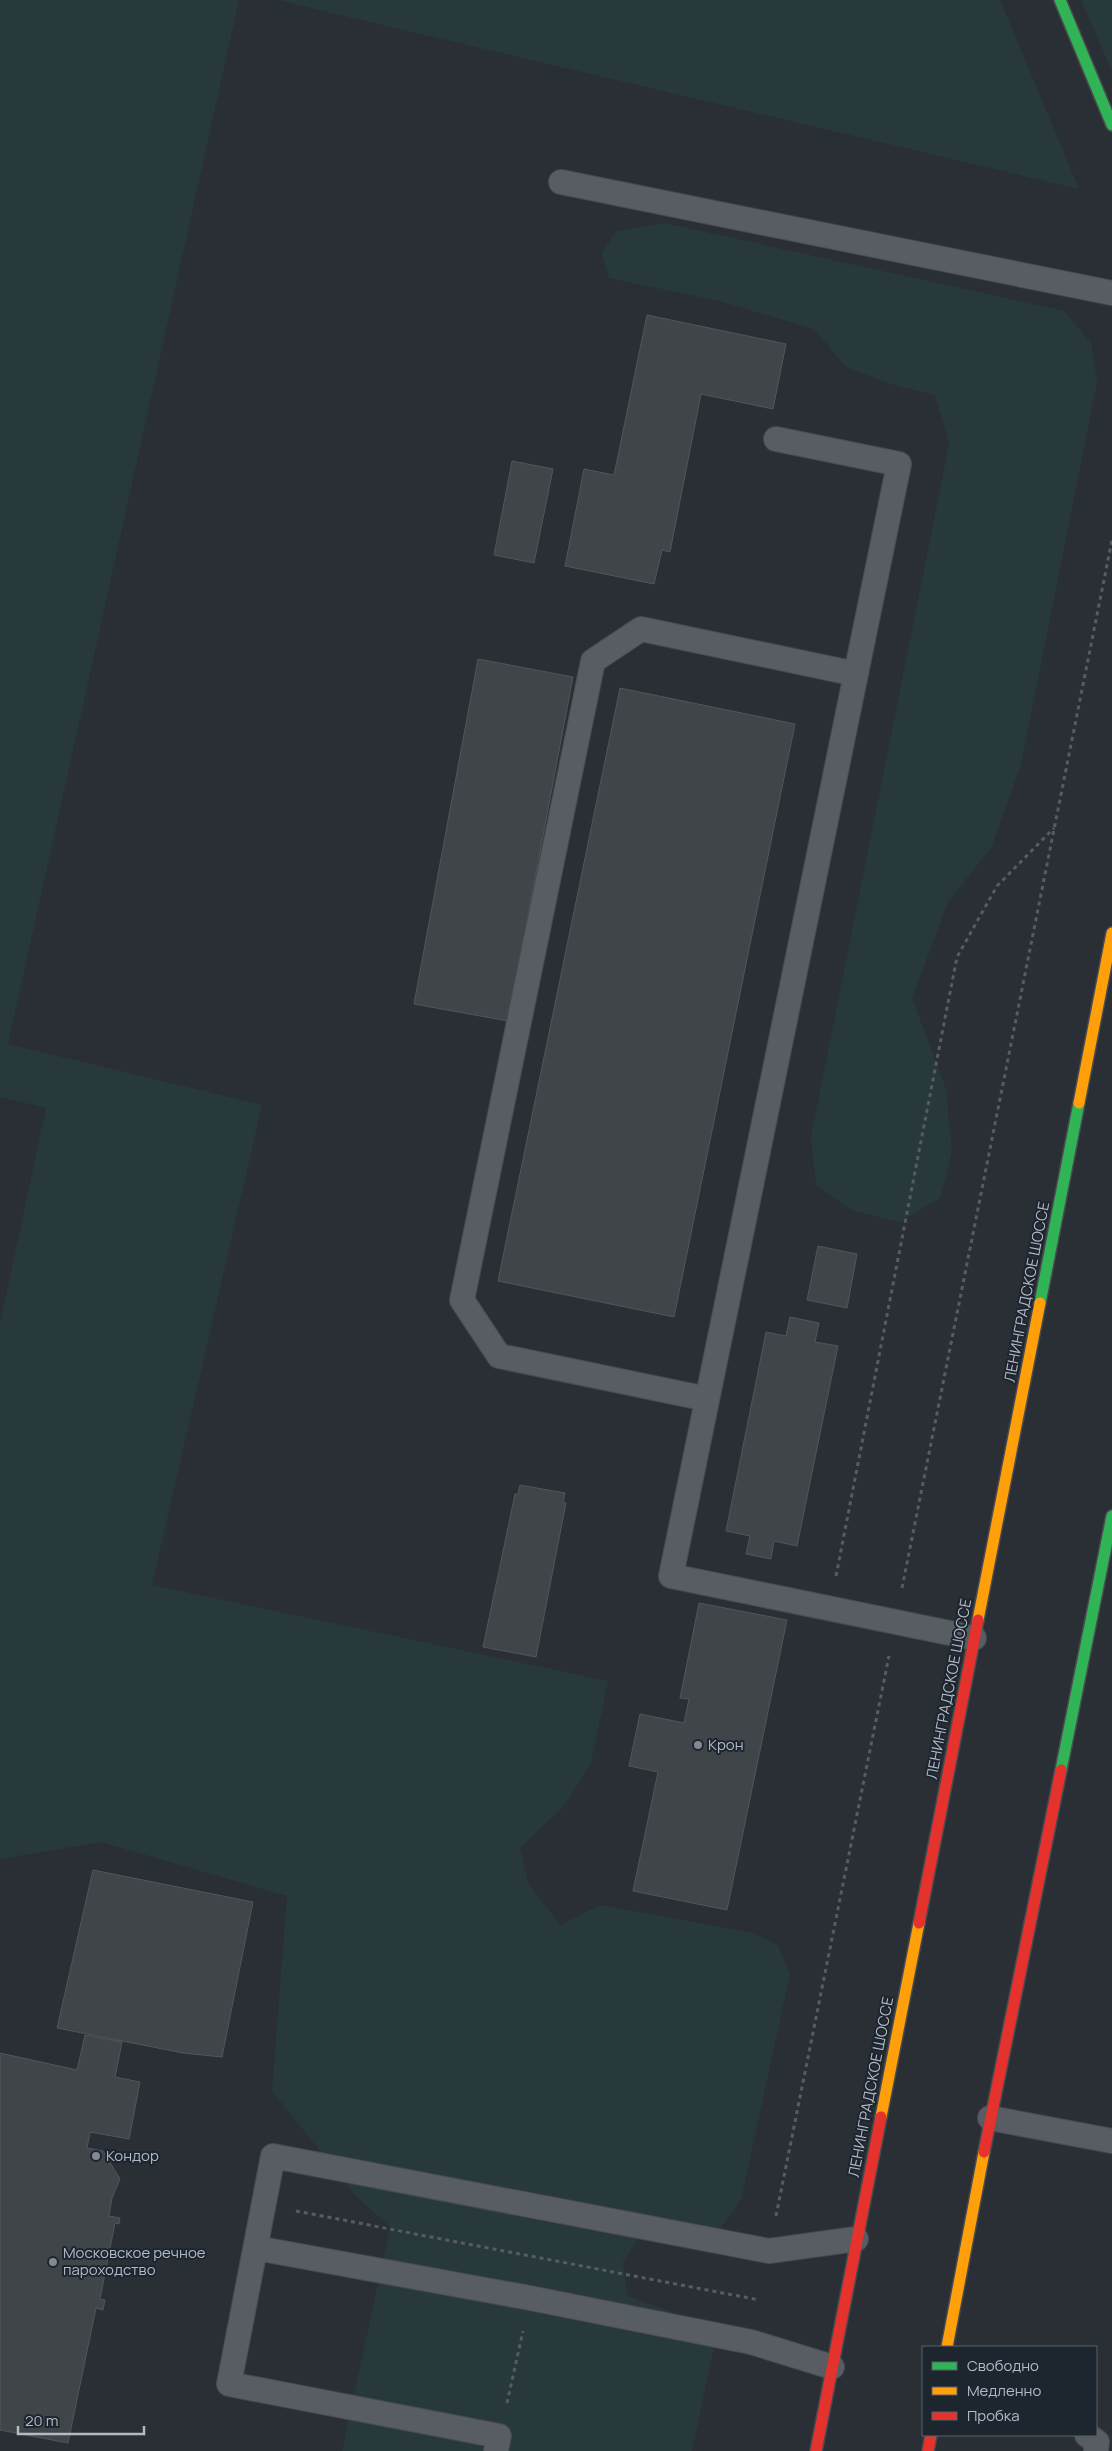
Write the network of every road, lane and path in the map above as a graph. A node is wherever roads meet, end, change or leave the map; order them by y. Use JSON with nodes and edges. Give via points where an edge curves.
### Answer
{"nodes":[{"id":1,"x":1060,"y":0,"type":"edge"},
{"id":2,"x":1112,"y":125,"type":"edge"},
{"id":3,"x":562,"y":182,"type":"dead end"},
{"id":4,"x":1112,"y":293,"type":"edge"},
{"id":5,"x":776,"y":439,"type":"dead end"},
{"id":6,"x":1112,"y":540,"type":"edge"},
{"id":7,"x":856,"y":674,"type":"junction"},
{"id":8,"x":1055,"y":827,"type":"junction"},
{"id":9,"x":1112,"y":933,"type":"edge"},
{"id":10,"x":707,"y":1399,"type":"junction"},
{"id":11,"x":1112,"y":1516,"type":"edge"},
{"id":12,"x":830,"y":1609,"type":"junction"},
{"id":13,"x":896,"y":1622,"type":"junction"},
{"id":14,"x":974,"y":1638,"type":"junction"},
{"id":15,"x":990,"y":2118,"type":"junction"},
{"id":16,"x":1112,"y":2141,"type":"edge"},
{"id":17,"x":264,"y":2205,"type":"junction"},
{"id":18,"x":856,"y":2239,"type":"junction"},
{"id":19,"x":256,"y":2248,"type":"junction"},
{"id":20,"x":768,"y":2251,"type":"junction"},
{"id":21,"x":536,"y":2258,"type":"junction"},
{"id":22,"x":530,"y":2298,"type":"junction"},
{"id":23,"x":759,"y":2300,"type":"dead end"},
{"id":24,"x":947,"y":2346,"type":"edge"},
{"id":25,"x":832,"y":2367,"type":"junction"},
{"id":26,"x":931,"y":2436,"type":"edge"},
{"id":27,"x":1089,"y":2436,"type":"edge"},
{"id":28,"x":498,"y":2443,"type":"edge"},
{"id":29,"x":816,"y":2451,"type":"edge"},
{"id":30,"x":928,"y":2451,"type":"edge"},
{"id":31,"x":1096,"y":2451,"type":"edge"}],
"edges":[{"from":1,"to":2,"type":"main road"},
{"from":3,"to":4,"type":"lane"},
{"from":5,"to":7,"type":"lane","via":[[899,464]]},
{"from":6,"to":8,"type":"path"},
{"from":7,"to":10,"type":"lane"},
{"from":7,"to":10,"type":"lane","via":[[641,629],[593,661],[462,1300],[499,1356]]},
{"from":8,"to":12,"type":"path","via":[[996,886],[957,958]]},
{"from":8,"to":13,"type":"path"},
{"from":9,"to":14,"type":"main road","name":"ЛЕНИНГРАДСКОЕ ШОССЕ"},
{"from":10,"to":12,"type":"lane","via":[[670,1576]]},
{"from":11,"to":15,"type":"main road"},
{"from":12,"to":13,"type":"lane"},
{"from":13,"to":14,"type":"lane"},
{"from":13,"to":20,"type":"path"},
{"from":14,"to":18,"type":"main road","name":"ЛЕНИНГРАДСКОЕ ШОССЕ"},
{"from":15,"to":16,"type":"lane"},
{"from":15,"to":24,"type":"main road"},
{"from":17,"to":19,"type":"lane"},
{"from":17,"to":20,"type":"lane","via":[[273,2156]]},
{"from":17,"to":21,"type":"path"},
{"from":18,"to":20,"type":"lane"},
{"from":18,"to":25,"type":"main road","name":"ЛЕНИНГРАДСКОЕ ШОССЕ"},
{"from":19,"to":22,"type":"lane"},
{"from":19,"to":28,"type":"lane","via":[[229,2384]]},
{"from":21,"to":22,"type":"path"},
{"from":21,"to":23,"type":"path"},
{"from":22,"to":25,"type":"lane","via":[[751,2342]]},
{"from":22,"to":28,"type":"path"},
{"from":25,"to":29,"type":"main road","name":"ЛЕНИНГРАДСКОЕ ШОССЕ"},
{"from":26,"to":30,"type":"main road"},
{"from":27,"to":31,"type":"lane","via":[[1098,2442]]}]}
